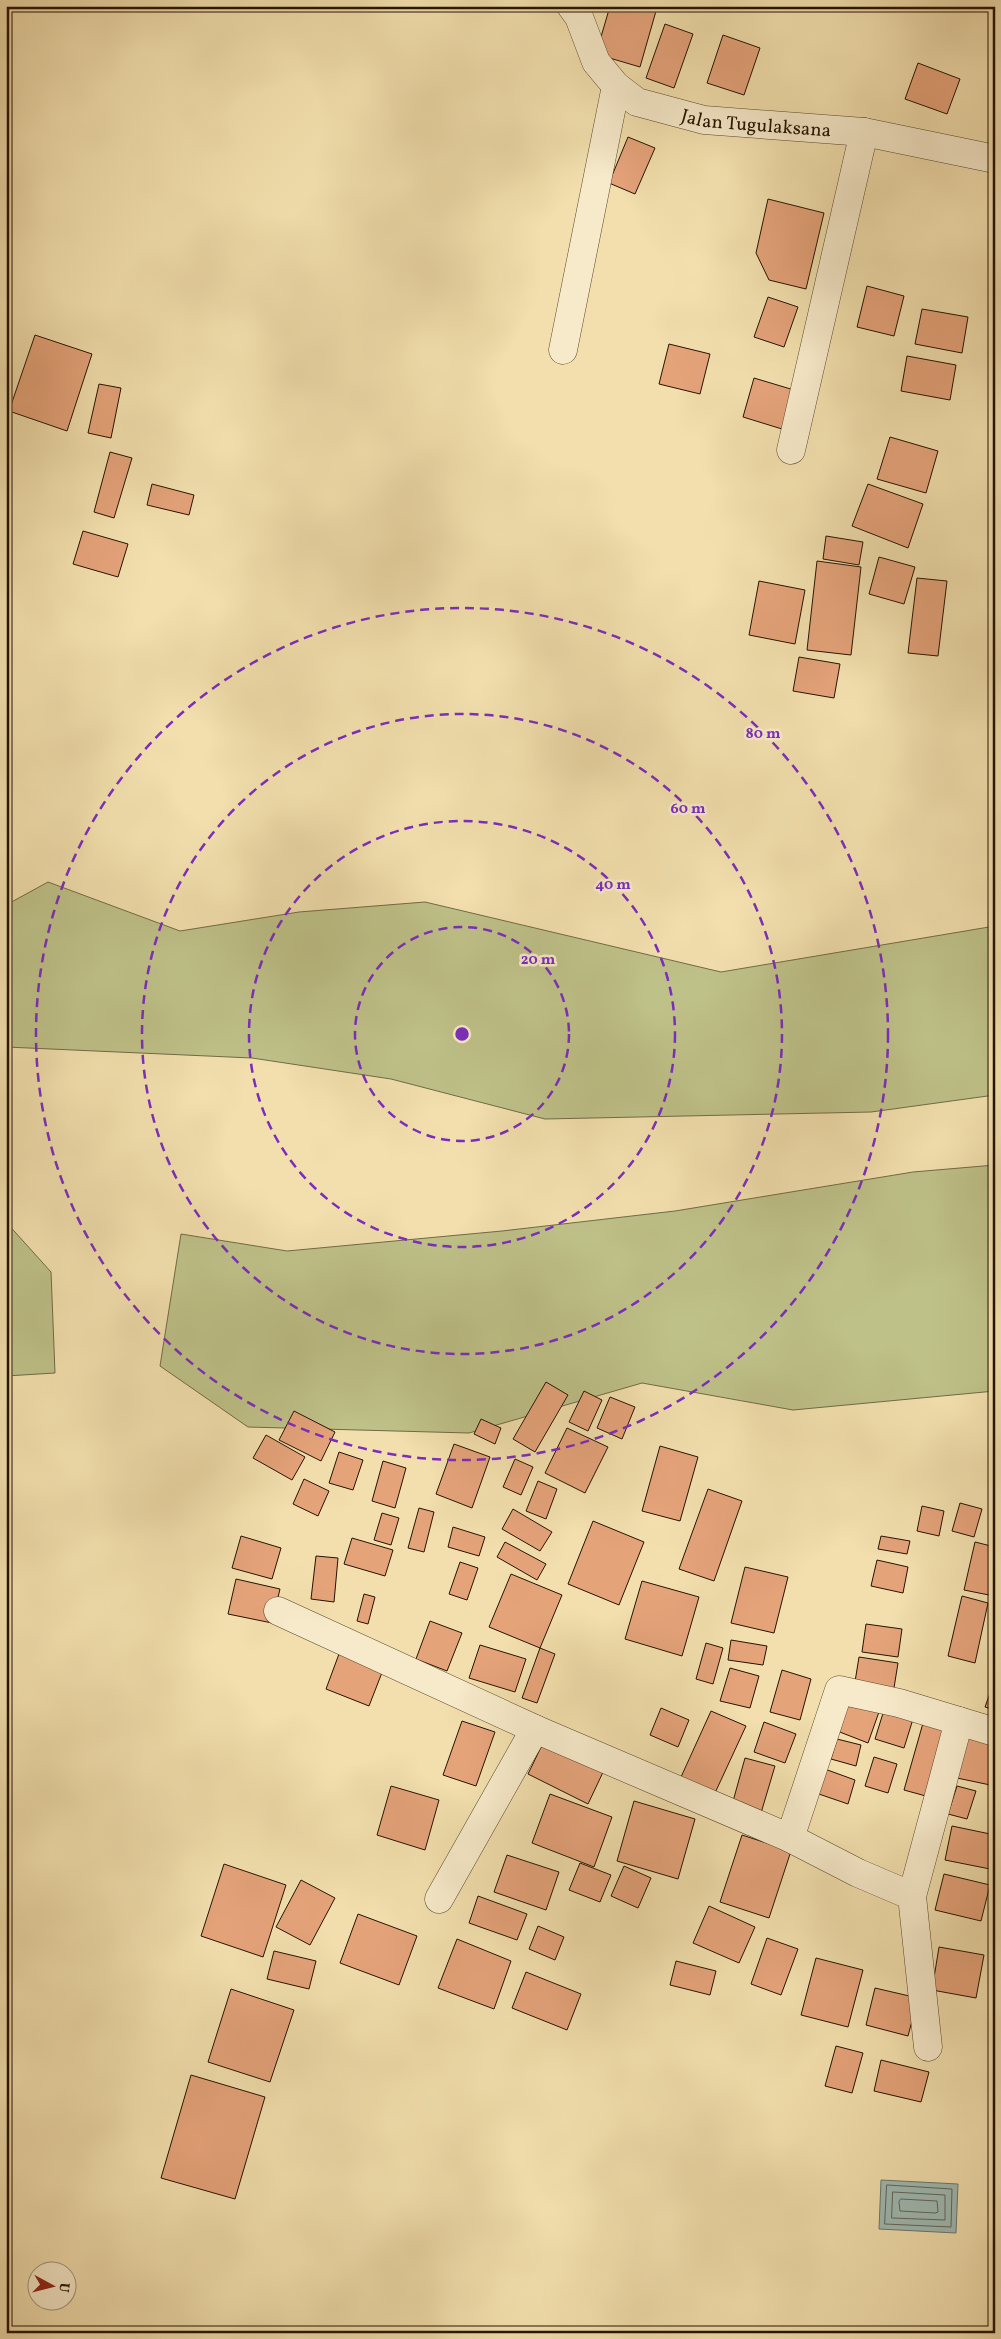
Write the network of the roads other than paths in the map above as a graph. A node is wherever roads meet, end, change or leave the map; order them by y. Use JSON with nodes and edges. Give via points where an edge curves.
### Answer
{"nodes":[{"id":1,"x":577,"y":10,"type":"edge"},
{"id":2,"x":616,"y":86,"type":"junction"},
{"id":3,"x":864,"y":132,"type":"junction"},
{"id":4,"x":995,"y":159,"type":"edge"},
{"id":5,"x":563,"y":350,"type":"dead end"},
{"id":6,"x":791,"y":450,"type":"dead end"},
{"id":7,"x":278,"y":1611,"type":"dead end"},
{"id":8,"x":959,"y":1721,"type":"junction"},
{"id":9,"x":535,"y":1729,"type":"junction"},
{"id":10,"x":995,"y":1732,"type":"edge"},
{"id":11,"x":790,"y":1838,"type":"junction"},
{"id":12,"x":912,"y":1896,"type":"junction"},
{"id":13,"x":439,"y":1899,"type":"dead end"},
{"id":14,"x":928,"y":2047,"type":"dead end"}],
"edges":[{"from":1,"to":2,"type":"street","name":"Jalan Tugulaksana","via":[[596,62]]},
{"from":2,"to":3,"type":"street","name":"Jalan Tugulaksana","via":[[637,102],[704,120]]},
{"from":2,"to":5,"type":"street"},
{"from":3,"to":4,"type":"street","name":"Jalan Tugulaksana"},
{"from":3,"to":6,"type":"street"},
{"from":7,"to":9,"type":"street"},
{"from":8,"to":10,"type":"street"},
{"from":8,"to":11,"type":"street","via":[[899,1702],[839,1690]]},
{"from":8,"to":12,"type":"street"},
{"from":9,"to":11,"type":"street"},
{"from":9,"to":13,"type":"street"},
{"from":11,"to":12,"type":"street"},
{"from":12,"to":14,"type":"street"}]}
